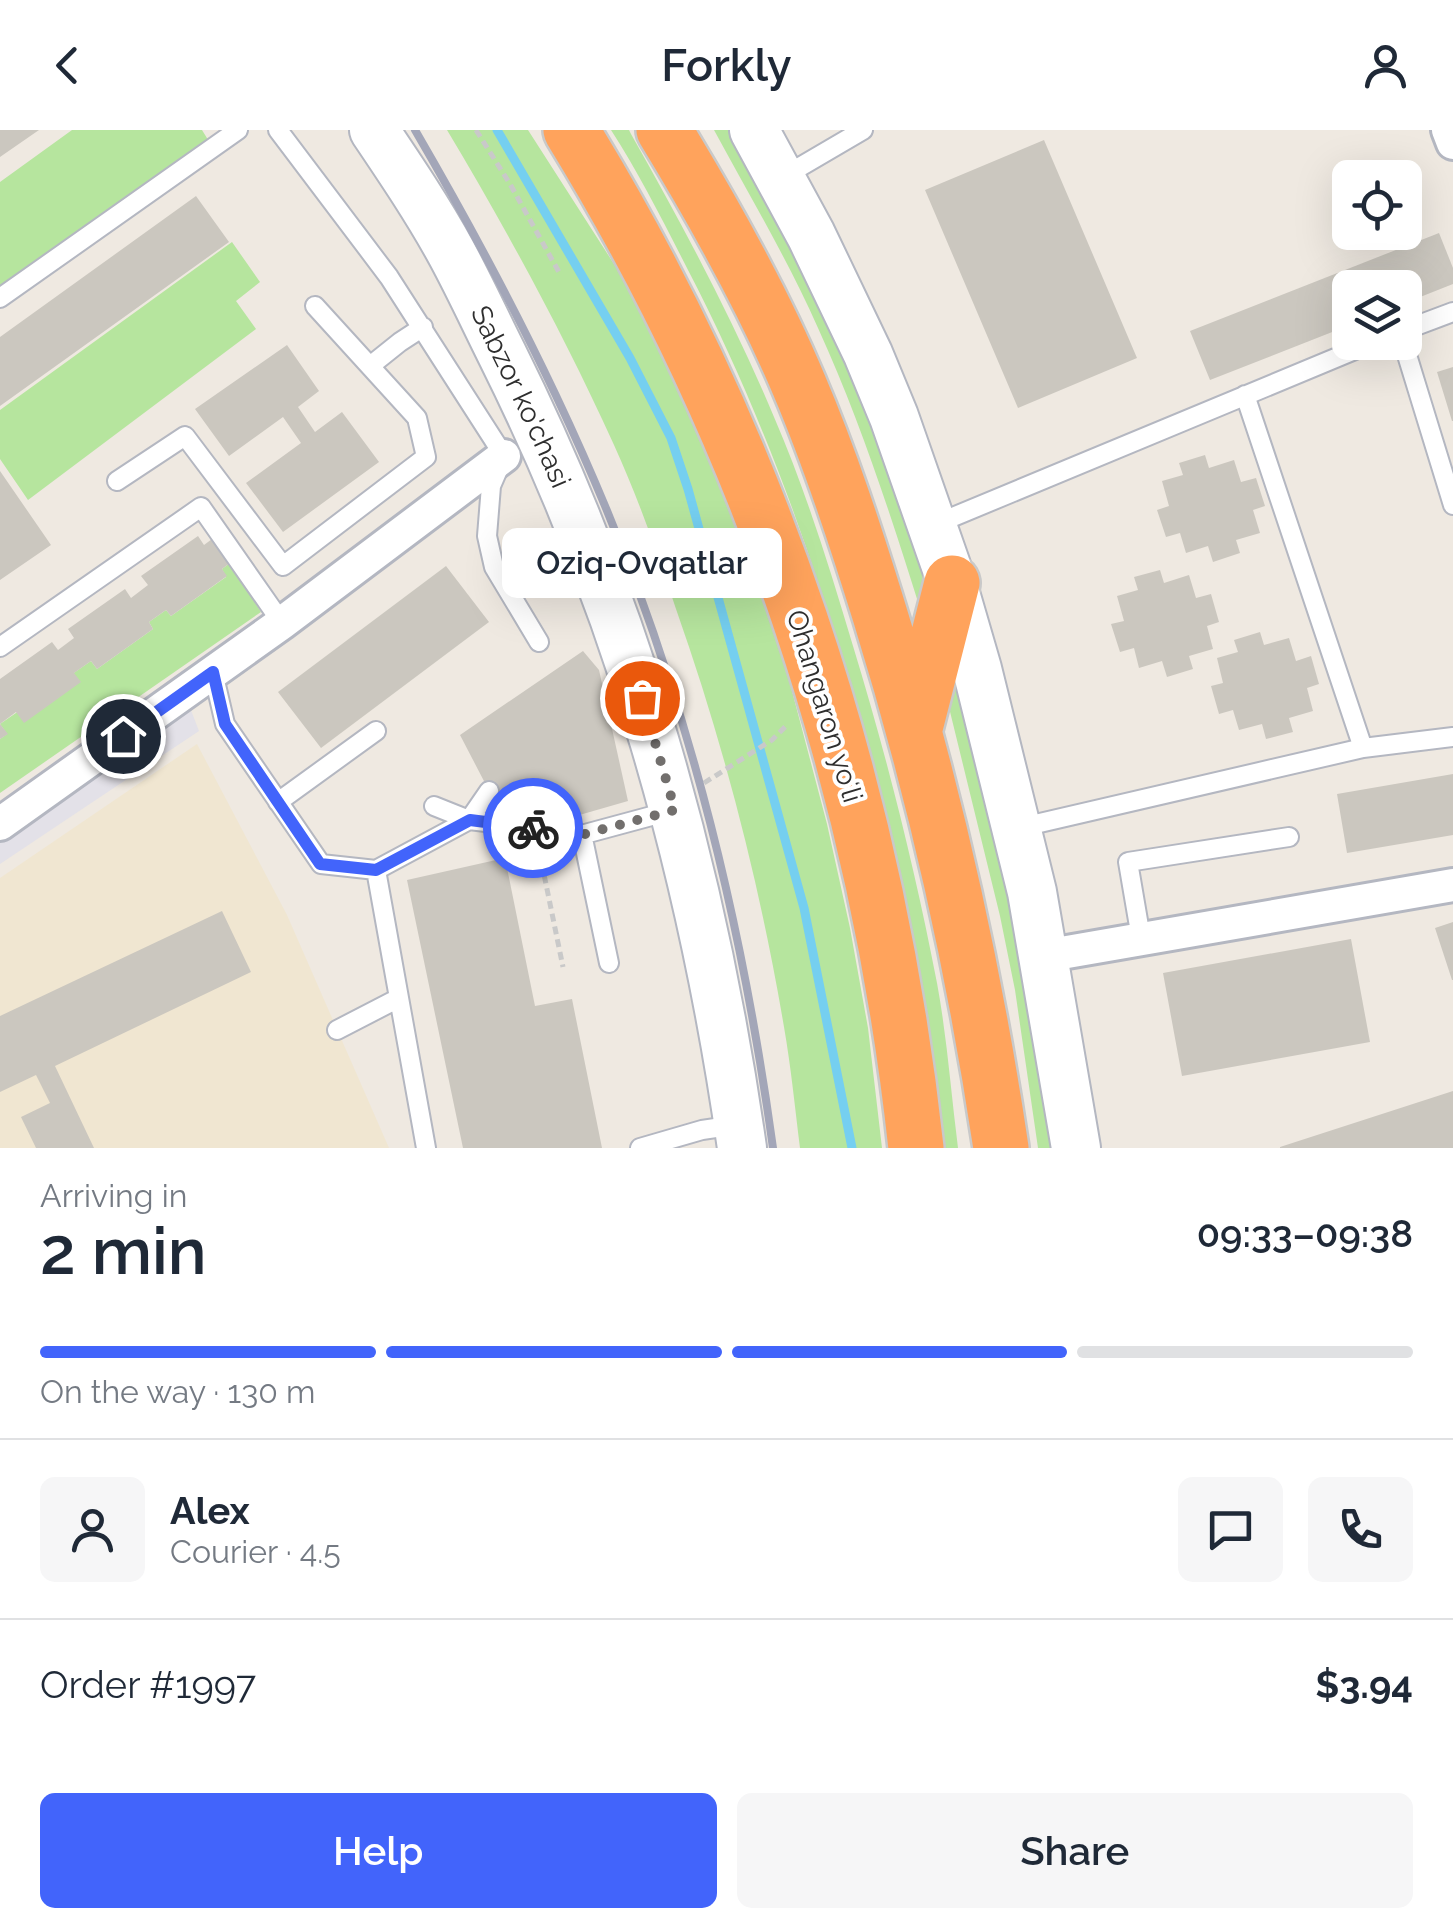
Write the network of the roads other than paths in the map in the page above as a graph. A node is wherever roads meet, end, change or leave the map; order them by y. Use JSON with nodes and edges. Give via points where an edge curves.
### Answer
{"nodes":[{"id":1,"x":238,"y":130,"type":"edge"},
{"id":2,"x":278,"y":130,"type":"edge"},
{"id":3,"x":374,"y":130,"type":"edge"},
{"id":4,"x":571,"y":130,"type":"edge"},
{"id":5,"x":664,"y":130,"type":"edge"},
{"id":6,"x":754,"y":130,"type":"edge"},
{"id":7,"x":863,"y":130,"type":"edge"},
{"id":8,"x":1448,"y":130,"type":"edge"},
{"id":9,"x":1453,"y":143,"type":"edge"},
{"id":10,"x":781,"y":178,"type":"junction"},
{"id":11,"x":0,"y":298,"type":"edge"},
{"id":12,"x":315,"y":306,"type":"dead end"},
{"id":13,"x":1453,"y":312,"type":"edge"},
{"id":14,"x":1422,"y":324,"type":"edge"},
{"id":15,"x":423,"y":327,"type":"junction"},
{"id":16,"x":1332,"y":360,"type":"edge"},
{"id":17,"x":1409,"y":360,"type":"edge"},
{"id":18,"x":370,"y":366,"type":"junction"},
{"id":19,"x":1245,"y":396,"type":"junction"},
{"id":20,"x":504,"y":456,"type":"junction"},
{"id":21,"x":117,"y":481,"type":"dead end"},
{"id":22,"x":1453,"y":505,"type":"edge"},
{"id":23,"x":933,"y":525,"type":"junction"},
{"id":24,"x":952,"y":582,"type":"junction"},
{"id":25,"x":282,"y":623,"type":"junction"},
{"id":26,"x":539,"y":642,"type":"dead end"},
{"id":27,"x":0,"y":647,"type":"edge"},
{"id":28,"x":213,"y":672,"type":"junction"},
{"id":29,"x":376,"y":730,"type":"dead end"},
{"id":30,"x":914,"y":730,"type":"junction"},
{"id":31,"x":1453,"y":737,"type":"edge"},
{"id":32,"x":1363,"y":748,"type":"junction"},
{"id":33,"x":489,"y":791,"type":"dead end"},
{"id":34,"x":689,"y":797,"type":"junction"},
{"id":35,"x":278,"y":802,"type":"junction"},
{"id":36,"x":434,"y":806,"type":"dead end"},
{"id":37,"x":470,"y":820,"type":"junction"},
{"id":38,"x":0,"y":824,"type":"edge"},
{"id":39,"x":1018,"y":828,"type":"junction"},
{"id":40,"x":582,"y":834,"type":"junction"},
{"id":41,"x":1289,"y":837,"type":"dead end"},
{"id":42,"x":376,"y":870,"type":"junction"},
{"id":43,"x":1453,"y":885,"type":"edge"},
{"id":44,"x":1141,"y":938,"type":"junction"},
{"id":45,"x":1044,"y":956,"type":"junction"},
{"id":46,"x":609,"y":963,"type":"dead end"},
{"id":47,"x":398,"y":999,"type":"junction"},
{"id":48,"x":337,"y":1030,"type":"dead end"},
{"id":49,"x":740,"y":1136,"type":"edge"},
{"id":50,"x":426,"y":1148,"type":"edge"},
{"id":51,"x":640,"y":1148,"type":"edge"},
{"id":52,"x":916,"y":1148,"type":"edge"},
{"id":53,"x":1001,"y":1148,"type":"edge"},
{"id":54,"x":1076,"y":1148,"type":"edge"}],
"edges":[{"from":1,"to":11,"type":"lane"},
{"from":2,"to":15,"type":"lane"},
{"from":3,"to":34,"type":"main road","name":"Sabzor ko'chasi","via":[[450,249],[551,456],[653,730]]},
{"from":4,"to":52,"type":"highway","name":"Ohangaron yoʻli","via":[[700,366],[796,608],[869,861]]},
{"from":5,"to":30,"type":"highway","via":[[762,302],[800,385]]},
{"from":6,"to":10,"type":"main road"},
{"from":7,"to":10,"type":"lane"},
{"from":8,"to":9,"type":"street"},
{"from":10,"to":23,"type":"main road","via":[[868,354]]},
{"from":12,"to":18,"type":"lane"},
{"from":13,"to":14,"type":"lane"},
{"from":15,"to":18,"type":"lane"},
{"from":15,"to":20,"type":"lane"},
{"from":16,"to":19,"type":"lane"},
{"from":17,"to":22,"type":"lane"},
{"from":18,"to":21,"type":"lane","via":[[416,418],[426,456],[283,566],[185,436]]},
{"from":19,"to":23,"type":"lane"},
{"from":19,"to":32,"type":"lane"},
{"from":20,"to":25,"type":"street"},
{"from":20,"to":26,"type":"lane","via":[[491,486],[487,536],[494,568]]},
{"from":23,"to":24,"type":"main road"},
{"from":24,"to":30,"type":"highway"},
{"from":24,"to":39,"type":"main road"},
{"from":25,"to":27,"type":"lane","via":[[201,507]]},
{"from":25,"to":28,"type":"street"},
{"from":28,"to":35,"type":"lane","via":[[225,724]]},
{"from":28,"to":38,"type":"street"},
{"from":29,"to":35,"type":"lane"},
{"from":30,"to":53,"type":"highway","via":[[962,926]]},
{"from":31,"to":32,"type":"lane"},
{"from":32,"to":39,"type":"lane"},
{"from":33,"to":37,"type":"lane"},
{"from":34,"to":40,"type":"lane"},
{"from":34,"to":49,"type":"main road","name":"Sabzor ko'chasi"},
{"from":35,"to":42,"type":"lane","via":[[320,864]]},
{"from":36,"to":37,"type":"lane"},
{"from":37,"to":40,"type":"lane","via":[[570,838]]},
{"from":37,"to":42,"type":"lane"},
{"from":39,"to":45,"type":"main road"},
{"from":40,"to":46,"type":"lane"},
{"from":41,"to":44,"type":"lane","via":[[1128,862]]},
{"from":42,"to":47,"type":"lane"},
{"from":43,"to":44,"type":"street"},
{"from":44,"to":45,"type":"street"},
{"from":45,"to":54,"type":"main road"},
{"from":47,"to":48,"type":"lane"},
{"from":47,"to":50,"type":"lane"},
{"from":49,"to":51,"type":"lane","via":[[702,1130]]}]}
